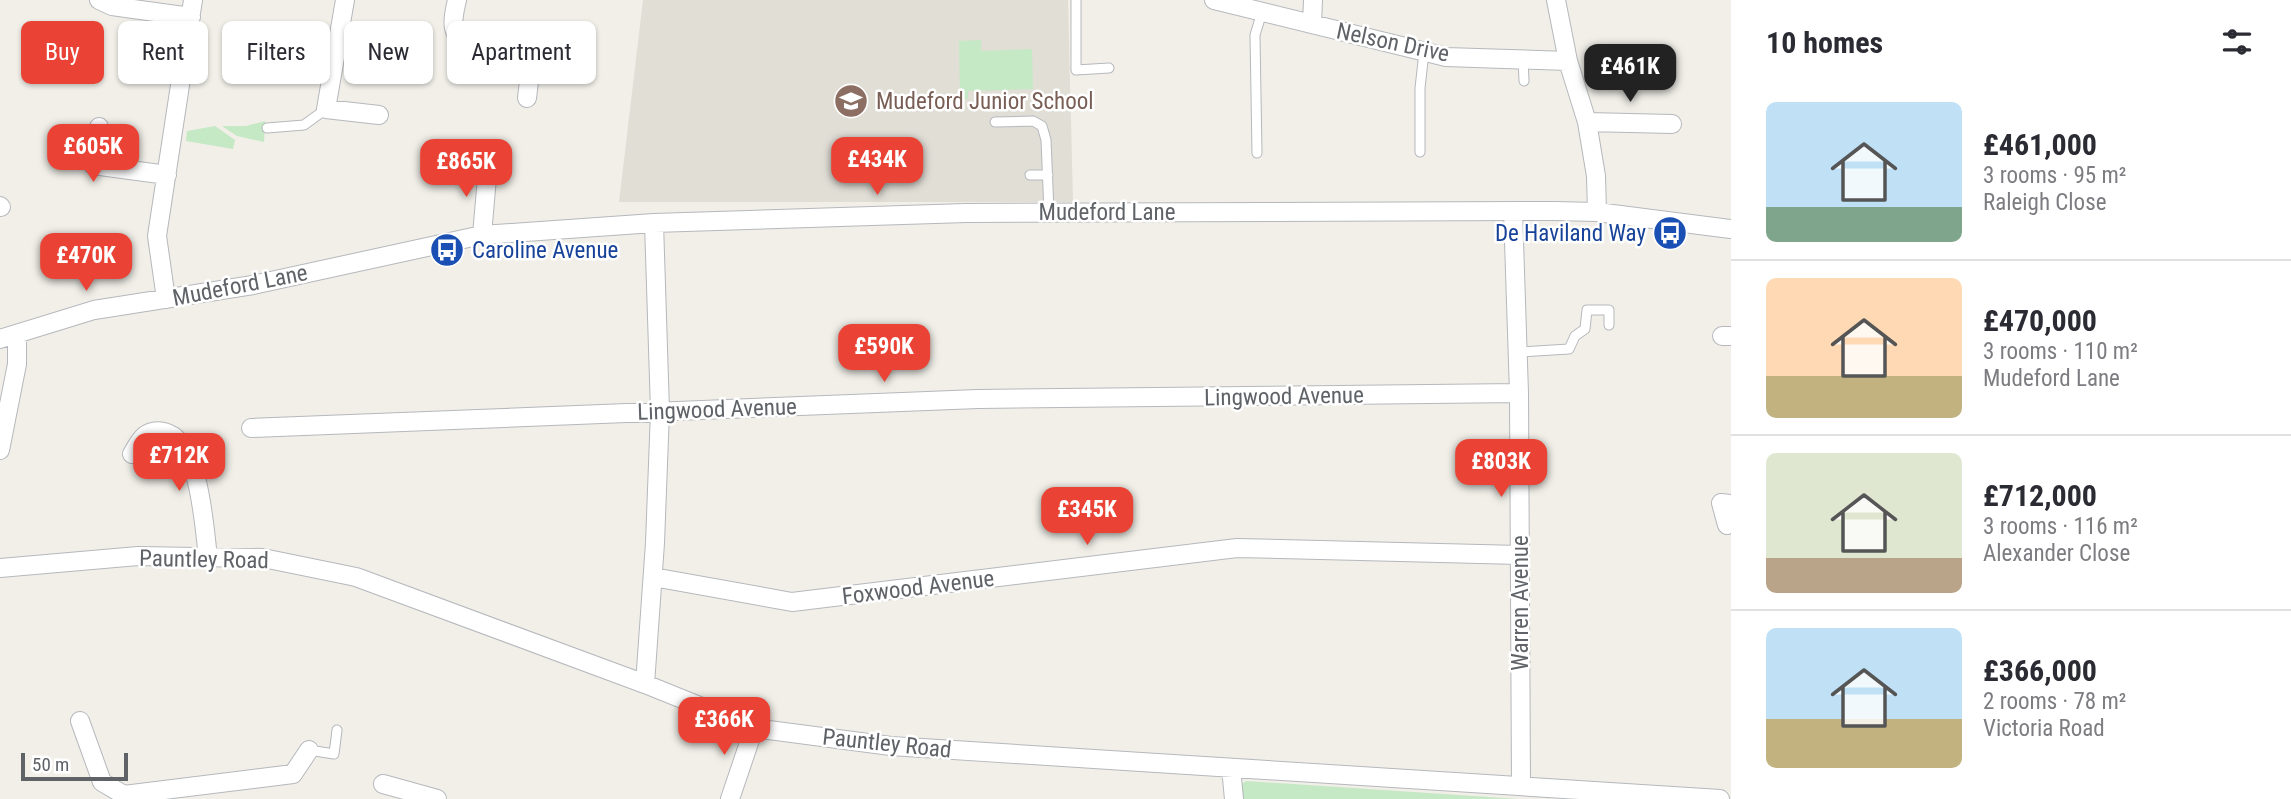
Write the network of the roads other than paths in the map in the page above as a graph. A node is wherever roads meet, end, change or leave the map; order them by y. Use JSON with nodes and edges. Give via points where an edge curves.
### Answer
{"nodes":[{"id":1,"x":99,"y":0,"type":"edge"},
{"id":2,"x":345,"y":0,"type":"edge"},
{"id":3,"x":457,"y":0,"type":"edge"},
{"id":4,"x":1076,"y":0,"type":"edge"},
{"id":5,"x":1214,"y":0,"type":"edge"},
{"id":6,"x":1313,"y":0,"type":"edge"},
{"id":7,"x":1556,"y":0,"type":"edge"},
{"id":8,"x":192,"y":8,"type":"edge"},
{"id":9,"x":1262,"y":12,"type":"junction"},
{"id":10,"x":1312,"y":24,"type":"junction"},
{"id":11,"x":1424,"y":52,"type":"junction"},
{"id":12,"x":1523,"y":60,"type":"junction"},
{"id":13,"x":1568,"y":61,"type":"junction"},
{"id":14,"x":1109,"y":68,"type":"dead end"},
{"id":15,"x":1524,"y":81,"type":"dead end"},
{"id":16,"x":527,"y":97,"type":"dead end"},
{"id":17,"x":326,"y":109,"type":"junction"},
{"id":18,"x":379,"y":115,"type":"dead end"},
{"id":19,"x":995,"y":122,"type":"dead end"},
{"id":20,"x":1587,"y":122,"type":"junction"},
{"id":21,"x":1672,"y":124,"type":"dead end"},
{"id":22,"x":99,"y":127,"type":"dead end"},
{"id":23,"x":267,"y":128,"type":"dead end"},
{"id":24,"x":1420,"y":152,"type":"dead end"},
{"id":25,"x":1257,"y":153,"type":"dead end"},
{"id":26,"x":167,"y":175,"type":"junction"},
{"id":27,"x":1030,"y":175,"type":"dead end"},
{"id":28,"x":1048,"y":175,"type":"junction"},
{"id":29,"x":489,"y":178,"type":"dead end"},
{"id":30,"x":1513,"y":211,"type":"junction"},
{"id":31,"x":1049,"y":212,"type":"junction"},
{"id":32,"x":1597,"y":212,"type":"junction"},
{"id":33,"x":653,"y":223,"type":"junction"},
{"id":34,"x":1731,"y":229,"type":"edge"},
{"id":35,"x":482,"y":235,"type":"junction"},
{"id":36,"x":166,"y":299,"type":"junction"},
{"id":37,"x":1609,"y":325,"type":"dead end"},
{"id":38,"x":8,"y":337,"type":"edge"},
{"id":39,"x":1518,"y":352,"type":"junction"},
{"id":40,"x":1519,"y":393,"type":"junction"},
{"id":41,"x":660,"y":411,"type":"junction"},
{"id":42,"x":251,"y":428,"type":"dead end"},
{"id":43,"x":0,"y":450,"type":"edge"},
{"id":44,"x":132,"y":454,"type":"dead end"},
{"id":45,"x":1731,"y":504,"type":"edge"},
{"id":46,"x":1727,"y":524,"type":"dead end"},
{"id":47,"x":1520,"y":555,"type":"junction"},
{"id":48,"x":208,"y":557,"type":"junction"},
{"id":49,"x":0,"y":568,"type":"edge"},
{"id":50,"x":653,"y":578,"type":"junction"},
{"id":51,"x":645,"y":684,"type":"junction"},
{"id":52,"x":79,"y":721,"type":"dead end"},
{"id":53,"x":754,"y":728,"type":"junction"},
{"id":54,"x":337,"y":730,"type":"dead end"},
{"id":55,"x":309,"y":750,"type":"joint"},
{"id":56,"x":1231,"y":768,"type":"junction"},
{"id":57,"x":383,"y":785,"type":"dead end"},
{"id":58,"x":1521,"y":786,"type":"junction"},
{"id":59,"x":124,"y":797,"type":"edge"},
{"id":60,"x":436,"y":799,"type":"edge"},
{"id":61,"x":730,"y":799,"type":"edge"},
{"id":62,"x":1234,"y":799,"type":"edge"},
{"id":63,"x":1720,"y":799,"type":"edge"}],
"edges":[{"from":1,"to":8,"type":"street","via":[[112,6]]},
{"from":2,"to":17,"type":"street"},
{"from":3,"to":16,"type":"street","via":[[455,30],[467,46],[500,59],[531,64]]},
{"from":4,"to":14,"type":"lane","via":[[1076,70]]},
{"from":5,"to":9,"type":"street","name":"Nelson Drive"},
{"from":6,"to":10,"type":"street"},
{"from":7,"to":13,"type":"street"},
{"from":8,"to":26,"type":"street"},
{"from":9,"to":10,"type":"street","name":"Nelson Drive"},
{"from":9,"to":25,"type":"lane","via":[[1255,35]]},
{"from":10,"to":11,"type":"street","name":"Nelson Drive"},
{"from":11,"to":12,"type":"street","name":"Nelson Drive"},
{"from":11,"to":24,"type":"lane"},
{"from":12,"to":13,"type":"street","name":"Nelson Drive"},
{"from":12,"to":15,"type":"lane"},
{"from":13,"to":20,"type":"street"},
{"from":17,"to":18,"type":"street"},
{"from":17,"to":23,"type":"lane","via":[[304,125]]},
{"from":19,"to":28,"type":"lane","via":[[1039,123],[1045,133]]},
{"from":20,"to":21,"type":"street"},
{"from":20,"to":32,"type":"street"},
{"from":22,"to":26,"type":"street","via":[[91,172]]},
{"from":26,"to":36,"type":"street","via":[[157,236]]},
{"from":27,"to":28,"type":"lane"},
{"from":28,"to":31,"type":"lane"},
{"from":29,"to":35,"type":"street"},
{"from":30,"to":31,"type":"street","name":"Mudeford Lane"},
{"from":30,"to":32,"type":"street","name":"Mudeford Lane"},
{"from":30,"to":39,"type":"street","name":"Warren Avenue"},
{"from":31,"to":33,"type":"street","name":"Mudeford Lane"},
{"from":32,"to":34,"type":"street","name":"Mudeford Lane"},
{"from":33,"to":35,"type":"street","name":"Mudeford Lane"},
{"from":33,"to":41,"type":"street"},
{"from":35,"to":36,"type":"street","name":"Mudeford Lane","via":[[254,285]]},
{"from":36,"to":38,"type":"street","name":"Mudeford Lane","via":[[94,310]]},
{"from":37,"to":39,"type":"lane","via":[[1609,310],[1587,310],[1585,329],[1569,349]]},
{"from":38,"to":43,"type":"street","via":[[17,364]]},
{"from":39,"to":40,"type":"street","name":"Warren Avenue"},
{"from":40,"to":41,"type":"street","name":"Lingwood Avenue","via":[[978,399]]},
{"from":40,"to":47,"type":"street","name":"Warren Avenue"},
{"from":41,"to":42,"type":"street","name":"Lingwood Avenue"},
{"from":41,"to":50,"type":"street"},
{"from":44,"to":48,"type":"street","via":[[147,425],[175,436],[193,468]]},
{"from":45,"to":46,"type":"street","via":[[1721,503]]},
{"from":47,"to":50,"type":"street","name":"Foxwood Avenue","via":[[1237,548],[792,602]]},
{"from":47,"to":58,"type":"street","name":"Warren Avenue"},
{"from":48,"to":49,"type":"street","name":"Pauntley Road","via":[[138,556]]},
{"from":48,"to":51,"type":"street","name":"Pauntley Road","via":[[263,558],[356,577]]},
{"from":50,"to":51,"type":"street"},
{"from":51,"to":53,"type":"street","name":"Pauntley Road"},
{"from":52,"to":59,"type":"street","via":[[102,782]]},
{"from":53,"to":56,"type":"street","name":"Pauntley Road","via":[[891,746]]},
{"from":53,"to":61,"type":"street"},
{"from":54,"to":55,"type":"lane","via":[[334,754]]},
{"from":55,"to":59,"type":"street","via":[[293,774]]},
{"from":56,"to":58,"type":"street","name":"Pauntley Road"},
{"from":56,"to":62,"type":"street"},
{"from":57,"to":60,"type":"street"},
{"from":58,"to":63,"type":"street","name":"Pauntley Road"}]}
